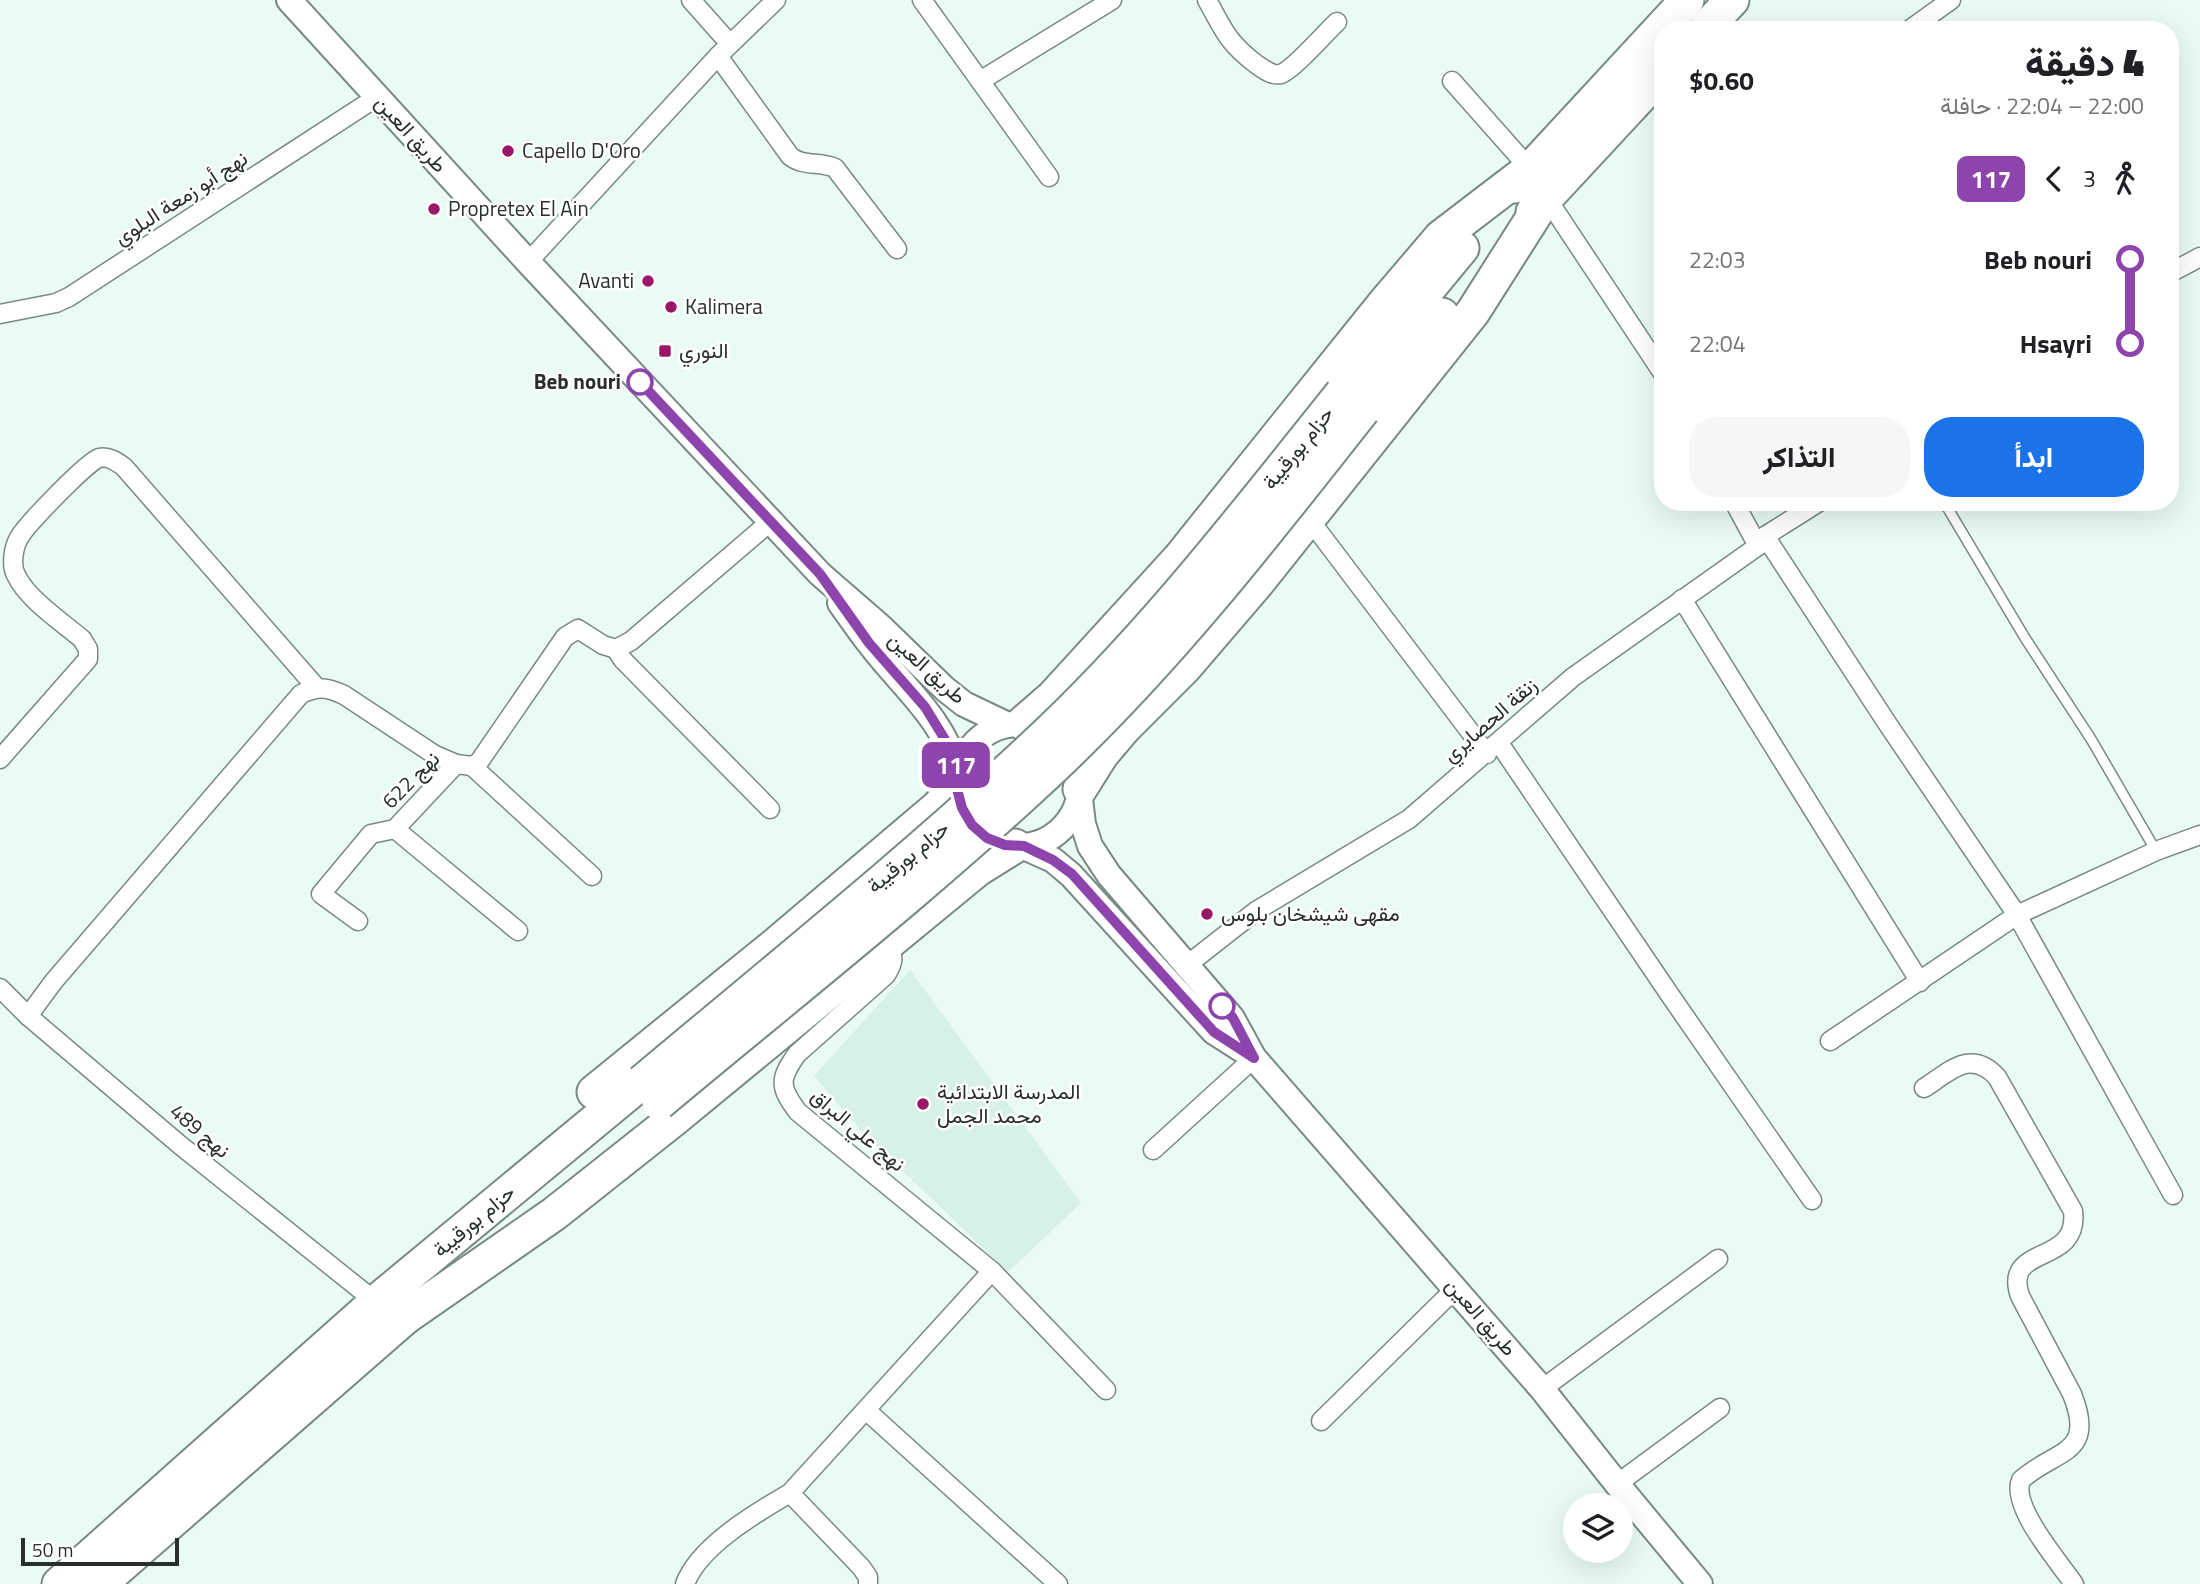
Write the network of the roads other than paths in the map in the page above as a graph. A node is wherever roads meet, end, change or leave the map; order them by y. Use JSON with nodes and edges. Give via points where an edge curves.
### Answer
{"nodes":[{"id":1,"x":289,"y":0,"type":"edge"},
{"id":2,"x":691,"y":0,"type":"edge"},
{"id":3,"x":775,"y":0,"type":"edge"},
{"id":4,"x":922,"y":0,"type":"edge"},
{"id":5,"x":1112,"y":0,"type":"edge"},
{"id":6,"x":1207,"y":0,"type":"edge"},
{"id":7,"x":1687,"y":0,"type":"edge"},
{"id":8,"x":1732,"y":0,"type":"edge"},
{"id":9,"x":1951,"y":0,"type":"edge"},
{"id":10,"x":1670,"y":21,"type":"edge"},
{"id":11,"x":1712,"y":21,"type":"edge"},
{"id":12,"x":1922,"y":21,"type":"edge"},
{"id":13,"x":1337,"y":22,"type":"dead end"},
{"id":14,"x":1654,"y":41,"type":"edge"},
{"id":15,"x":724,"y":50,"type":"junction"},
{"id":16,"x":980,"y":81,"type":"junction"},
{"id":17,"x":1452,"y":81,"type":"dead end"},
{"id":18,"x":1654,"y":81,"type":"edge"},
{"id":19,"x":377,"y":97,"type":"junction"},
{"id":20,"x":1049,"y":177,"type":"dead end"},
{"id":21,"x":1538,"y":183,"type":"junction"},
{"id":22,"x":897,"y":249,"type":"dead end"},
{"id":23,"x":2200,"y":257,"type":"edge"},
{"id":24,"x":528,"y":262,"type":"junction"},
{"id":25,"x":2179,"y":268,"type":"edge"},
{"id":26,"x":0,"y":314,"type":"edge"},
{"id":27,"x":1654,"y":360,"type":"edge"},
{"id":28,"x":1740,"y":511,"type":"edge"},
{"id":29,"x":1806,"y":511,"type":"edge"},
{"id":30,"x":1949,"y":511,"type":"edge"},
{"id":31,"x":1308,"y":519,"type":"junction"},
{"id":32,"x":770,"y":522,"type":"junction"},
{"id":33,"x":1761,"y":541,"type":"junction"},
{"id":34,"x":820,"y":574,"type":"junction"},
{"id":35,"x":1682,"y":599,"type":"junction"},
{"id":36,"x":616,"y":649,"type":"junction"},
{"id":37,"x":316,"y":687,"type":"junction"},
{"id":38,"x":1015,"y":724,"type":"junction"},
{"id":39,"x":1493,"y":748,"type":"junction"},
{"id":40,"x":0,"y":759,"type":"edge"},
{"id":41,"x":464,"y":765,"type":"junction"},
{"id":42,"x":958,"y":780,"type":"junction"},
{"id":43,"x":1080,"y":794,"type":"junction"},
{"id":44,"x":770,"y":809,"type":"dead end"},
{"id":45,"x":395,"y":829,"type":"junction"},
{"id":46,"x":2200,"y":835,"type":"edge"},
{"id":47,"x":1020,"y":846,"type":"junction"},
{"id":48,"x":2156,"y":850,"type":"junction"},
{"id":49,"x":592,"y":876,"type":"dead end"},
{"id":50,"x":2017,"y":915,"type":"junction"},
{"id":51,"x":358,"y":921,"type":"dead end"},
{"id":52,"x":518,"y":931,"type":"dead end"},
{"id":53,"x":886,"y":944,"type":"junction"},
{"id":54,"x":1187,"y":965,"type":"junction"},
{"id":55,"x":1920,"y":982,"type":"junction"},
{"id":56,"x":0,"y":988,"type":"edge"},
{"id":57,"x":28,"y":1016,"type":"junction"},
{"id":58,"x":1830,"y":1041,"type":"dead end"},
{"id":59,"x":1254,"y":1058,"type":"junction"},
{"id":60,"x":1924,"y":1088,"type":"dead end"},
{"id":61,"x":1153,"y":1150,"type":"dead end"},
{"id":62,"x":2173,"y":1195,"type":"dead end"},
{"id":63,"x":1812,"y":1200,"type":"dead end"},
{"id":64,"x":1718,"y":1259,"type":"dead end"},
{"id":65,"x":992,"y":1271,"type":"junction"},
{"id":66,"x":1456,"y":1288,"type":"junction"},
{"id":67,"x":387,"y":1306,"type":"junction"},
{"id":68,"x":1542,"y":1389,"type":"junction"},
{"id":69,"x":1106,"y":1390,"type":"dead end"},
{"id":70,"x":1720,"y":1408,"type":"dead end"},
{"id":71,"x":867,"y":1411,"type":"junction"},
{"id":72,"x":1321,"y":1421,"type":"dead end"},
{"id":73,"x":1617,"y":1484,"type":"junction"},
{"id":74,"x":790,"y":1493,"type":"junction"},
{"id":75,"x":871,"y":1581,"type":"edge"},
{"id":76,"x":59,"y":1584,"type":"edge"},
{"id":77,"x":100,"y":1584,"type":"edge"},
{"id":78,"x":685,"y":1584,"type":"edge"},
{"id":79,"x":1058,"y":1584,"type":"edge"},
{"id":80,"x":1700,"y":1584,"type":"edge"},
{"id":81,"x":2074,"y":1584,"type":"edge"}],
"edges":[{"from":1,"to":19,"type":"main road","name":"طريق العين"},
{"from":2,"to":15,"type":"street"},
{"from":3,"to":15,"type":"street"},
{"from":4,"to":16,"type":"street"},
{"from":5,"to":16,"type":"street"},
{"from":6,"to":13,"type":"street","via":[[1232,44],[1274,74],[1293,65]]},
{"from":7,"to":10,"type":"highway","name":"حزام بورقيبة"},
{"from":8,"to":11,"type":"highway"},
{"from":9,"to":12,"type":"street"},
{"from":14,"to":21,"type":"highway","name":"حزام بورقيبة"},
{"from":15,"to":22,"type":"street","via":[[790,156],[835,168]]},
{"from":15,"to":24,"type":"street"},
{"from":16,"to":20,"type":"street"},
{"from":17,"to":21,"type":"street"},
{"from":18,"to":21,"type":"highway","name":"حزام بورقيبة"},
{"from":19,"to":24,"type":"main road","name":"طريق العين"},
{"from":19,"to":26,"type":"street","name":"نهج أبو زمعة البلوي","via":[[69,297]]},
{"from":21,"to":27,"type":"street"},
{"from":21,"to":31,"type":"highway","via":[[1473,312]]},
{"from":21,"to":38,"type":"highway","via":[[1441,237],[1179,559],[1053,698]]},
{"from":21,"to":67,"type":"highway","name":"حزام بورقيبة","bridge":true,"via":[[1442,271],[1353,402],[1146,633],[1037,743],[650,1093]]},
{"from":23,"to":25,"type":"street"},
{"from":24,"to":32,"type":"main road","name":"طريق العين"},
{"from":28,"to":33,"type":"street"},
{"from":29,"to":33,"type":"street","name":"زنقة الحصايري"},
{"from":30,"to":48,"type":"lane"},
{"from":31,"to":39,"type":"street"},
{"from":31,"to":43,"type":"highway","via":[[1185,667],[1102,754]]},
{"from":32,"to":34,"type":"main road","name":"طريق العين"},
{"from":32,"to":36,"type":"street"},
{"from":33,"to":35,"type":"street","name":"زنقة الحصايري"},
{"from":33,"to":50,"type":"street"},
{"from":34,"to":38,"type":"main road","name":"طريق العين","via":[[964,704]]},
{"from":34,"to":42,"type":"main road","name":"طريق العين","via":[[940,729],[952,751]]},
{"from":35,"to":39,"type":"street","name":"زنقة الحصايري","via":[[1573,677]]},
{"from":35,"to":55,"type":"street"},
{"from":36,"to":41,"type":"street","name":"نهج 622","via":[[575,629],[479,762]]},
{"from":36,"to":44,"type":"street","name":"نهج 622"},
{"from":37,"to":40,"type":"street","via":[[124,467],[114,459],[99,458],[78,472],[18,538],[13,559],[15,574],[29,594],[82,639],[88,659]]},
{"from":37,"to":41,"type":"street","via":[[344,695],[435,755]]},
{"from":37,"to":57,"type":"street","via":[[301,694]]},
{"from":38,"to":42,"type":"main road","via":[[983,735],[968,750]]},
{"from":38,"to":43,"type":"main road","via":[[1044,728],[1062,740],[1081,777]]},
{"from":39,"to":54,"type":"street","name":"زنقة الحصايري","via":[[1409,819],[1256,911]]},
{"from":39,"to":63,"type":"street"},
{"from":41,"to":45,"type":"street","name":"نهج 622"},
{"from":41,"to":49,"type":"street"},
{"from":42,"to":47,"type":"main road","via":[[962,808],[972,825],[987,838]]},
{"from":42,"to":67,"type":"highway","via":[[938,807],[493,1175]]},
{"from":43,"to":47,"type":"main road","via":[[1072,817],[1060,832],[1043,842]]},
{"from":43,"to":54,"type":"main road","name":"طريق العين","via":[[1090,846],[1109,875]]},
{"from":45,"to":51,"type":"street","name":"نهج 622","via":[[371,834],[321,894]]},
{"from":45,"to":52,"type":"street"},
{"from":46,"to":48,"type":"street"},
{"from":47,"to":53,"type":"highway","via":[[978,869]]},
{"from":47,"to":59,"type":"main road","name":"طريق العين","via":[[1072,874],[1214,1032]]},
{"from":48,"to":50,"type":"street"},
{"from":50,"to":55,"type":"street"},
{"from":50,"to":62,"type":"street"},
{"from":53,"to":65,"type":"street","name":"نهج علي البراق","via":[[894,963],[886,975],[797,1054],[786,1069],[784,1088],[798,1112]]},
{"from":53,"to":67,"type":"highway","via":[[554,1214]]},
{"from":54,"to":59,"type":"main road","name":"طريق العين","via":[[1233,1018]]},
{"from":55,"to":58,"type":"street"},
{"from":56,"to":57,"type":"street","name":"نهج 489"},
{"from":57,"to":67,"type":"street","name":"نهج 489","via":[[180,1145]]},
{"from":59,"to":61,"type":"street"},
{"from":59,"to":66,"type":"main road","name":"طريق العين"},
{"from":60,"to":81,"type":"street","via":[[1961,1065],[1982,1064],[1990,1069],[2073,1211],[2072,1234],[2025,1264],[2017,1278],[2020,1296],[2073,1394],[2080,1426],[2073,1445],[2021,1480],[2019,1497]]},
{"from":64,"to":68,"type":"street"},
{"from":65,"to":69,"type":"street"},
{"from":65,"to":71,"type":"street"},
{"from":66,"to":68,"type":"main road","name":"طريق العين"},
{"from":66,"to":72,"type":"street"},
{"from":67,"to":76,"type":"highway","name":"حزام بورقيبة"},
{"from":67,"to":77,"type":"highway","name":"حزام بورقيبة"},
{"from":68,"to":73,"type":"main road","name":"طريق العين"},
{"from":70,"to":73,"type":"street"},
{"from":71,"to":74,"type":"street"},
{"from":71,"to":79,"type":"street"},
{"from":73,"to":80,"type":"main road","name":"طريق العين"},
{"from":74,"to":75,"type":"street"},
{"from":74,"to":78,"type":"street","via":[[714,1546],[696,1563]]}]}
